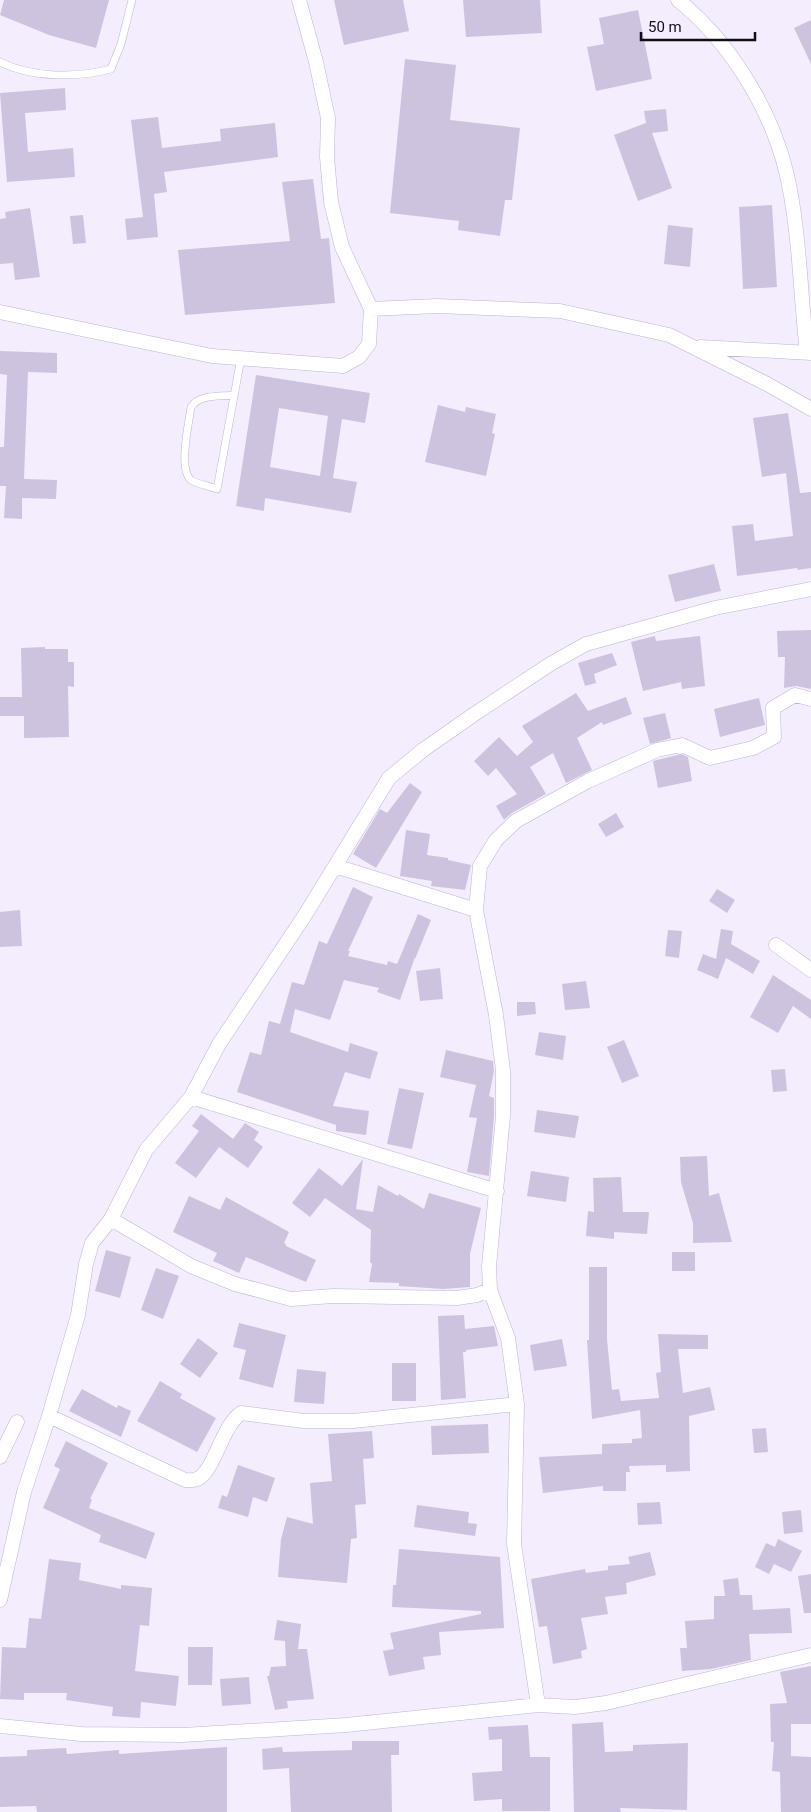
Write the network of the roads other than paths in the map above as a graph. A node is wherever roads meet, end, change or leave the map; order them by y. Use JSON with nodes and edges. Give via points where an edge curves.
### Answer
{"nodes":[{"id":1,"x":132,"y":0,"type":"edge"},
{"id":2,"x":299,"y":0,"type":"edge"},
{"id":3,"x":678,"y":0,"type":"edge"},
{"id":4,"x":0,"y":62,"type":"edge"},
{"id":5,"x":371,"y":309,"type":"junction"},
{"id":6,"x":0,"y":312,"type":"edge"},
{"id":7,"x":695,"y":347,"type":"junction"},
{"id":8,"x":809,"y":352,"type":"edge"},
{"id":9,"x":241,"y":358,"type":"junction"},
{"id":10,"x":234,"y":395,"type":"junction"},
{"id":11,"x":811,"y":409,"type":"edge"},
{"id":12,"x":811,"y":588,"type":"edge"},
{"id":13,"x":811,"y":699,"type":"edge"},
{"id":14,"x":335,"y":866,"type":"junction"},
{"id":15,"x":476,"y":910,"type":"junction"},
{"id":16,"x":776,"y":945,"type":"dead end"},
{"id":17,"x":811,"y":970,"type":"edge"},
{"id":18,"x":191,"y":1097,"type":"junction"},
{"id":19,"x":497,"y":1191,"type":"junction"},
{"id":20,"x":111,"y":1219,"type":"junction"},
{"id":21,"x":490,"y":1290,"type":"junction"},
{"id":22,"x":518,"y":1404,"type":"junction"},
{"id":23,"x":49,"y":1416,"type":"junction"},
{"id":24,"x":18,"y":1422,"type":"dead end"},
{"id":25,"x":0,"y":1457,"type":"edge"},
{"id":26,"x":0,"y":1600,"type":"edge"},
{"id":27,"x":811,"y":1655,"type":"edge"},
{"id":28,"x":538,"y":1704,"type":"junction"},
{"id":29,"x":0,"y":1726,"type":"edge"}],
"edges":[{"from":1,"to":4,"type":"lane","via":[[111,69],[96,73],[34,73]]},
{"from":2,"to":5,"type":"street","via":[[328,118],[331,202],[349,264]]},
{"from":3,"to":8,"type":"street","via":[[735,58],[767,118],[783,162],[792,208]]},
{"from":5,"to":7,"type":"street","via":[[437,306],[560,311],[669,335]]},
{"from":5,"to":9,"type":"street","via":[[369,344],[359,357],[343,366]]},
{"from":6,"to":9,"type":"street","via":[[212,356]]},
{"from":7,"to":8,"type":"street"},
{"from":7,"to":11,"type":"street"},
{"from":9,"to":10,"type":"lane"},
{"from":10,"to":10,"type":"lane","via":[[203,398],[191,407],[184,462],[186,473],[191,480],[217,489]]},
{"from":12,"to":14,"type":"street","via":[[616,634],[586,644],[552,663],[423,750],[389,778]]},
{"from":13,"to":15,"type":"street","via":[[795,695],[773,708],[774,737],[753,748],[710,758],[682,745],[657,750],[588,781],[516,821],[496,840],[480,866]]},
{"from":14,"to":15,"type":"street"},
{"from":14,"to":18,"type":"street","via":[[219,1044]]},
{"from":15,"to":19,"type":"street","via":[[503,1070]]},
{"from":16,"to":17,"type":"street"},
{"from":18,"to":19,"type":"street"},
{"from":18,"to":20,"type":"street","via":[[146,1150]]},
{"from":19,"to":21,"type":"street","via":[[490,1252]]},
{"from":20,"to":21,"type":"street","via":[[191,1266],[236,1284],[291,1299],[333,1296],[457,1298]]},
{"from":20,"to":23,"type":"street","via":[[92,1243],[78,1315]]},
{"from":21,"to":22,"type":"street","via":[[508,1338]]},
{"from":22,"to":23,"type":"street","via":[[353,1421],[304,1421],[241,1413],[228,1427],[204,1474],[196,1480],[185,1480]]},
{"from":22,"to":28,"type":"street","via":[[514,1544]]},
{"from":23,"to":26,"type":"street","via":[[24,1492]]},
{"from":24,"to":25,"type":"street"},
{"from":27,"to":28,"type":"street","via":[[606,1703],[575,1706]]},
{"from":28,"to":29,"type":"street","via":[[346,1725],[183,1735],[81,1734]]}]}
